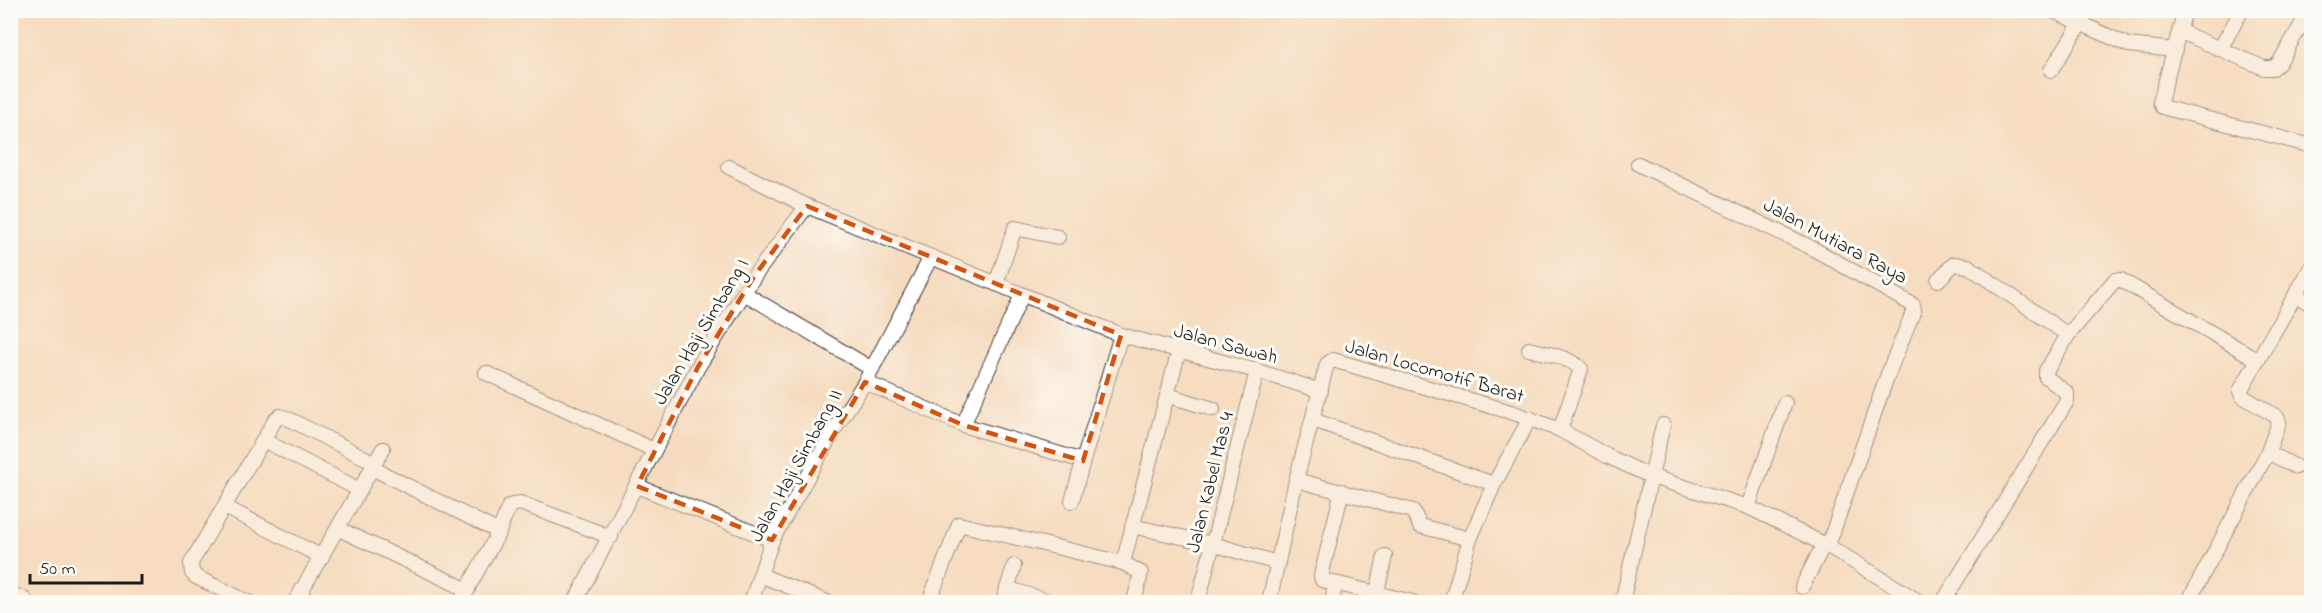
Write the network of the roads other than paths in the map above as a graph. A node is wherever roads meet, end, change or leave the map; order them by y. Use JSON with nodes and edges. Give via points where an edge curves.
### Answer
{"nodes":[{"id":1,"x":2051,"y":10,"type":"edge"},
{"id":2,"x":2185,"y":10,"type":"edge"},
{"id":3,"x":2242,"y":10,"type":"edge"},
{"id":4,"x":2310,"y":10,"type":"edge"},
{"id":5,"x":2081,"y":23,"type":"junction"},
{"id":6,"x":2181,"y":32,"type":"junction"},
{"id":7,"x":2220,"y":49,"type":"junction"},
{"id":8,"x":2175,"y":50,"type":"junction"},
{"id":9,"x":2051,"y":70,"type":"dead end"},
{"id":10,"x":2312,"y":146,"type":"edge"},
{"id":11,"x":1638,"y":164,"type":"dead end"},
{"id":12,"x":729,"y":167,"type":"dead end"},
{"id":13,"x":807,"y":206,"type":"junction"},
{"id":14,"x":1058,"y":237,"type":"dead end"},
{"id":15,"x":931,"y":257,"type":"junction"},
{"id":16,"x":2312,"y":266,"type":"edge"},
{"id":17,"x":1938,"y":280,"type":"dead end"},
{"id":18,"x":996,"y":284,"type":"junction"},
{"id":19,"x":744,"y":294,"type":"junction"},
{"id":20,"x":1022,"y":295,"type":"junction"},
{"id":21,"x":2296,"y":295,"type":"junction"},
{"id":22,"x":2312,"y":305,"type":"edge"},
{"id":23,"x":1121,"y":335,"type":"junction"},
{"id":24,"x":2068,"y":335,"type":"junction"},
{"id":25,"x":1529,"y":349,"type":"dead end"},
{"id":26,"x":1179,"y":350,"type":"junction"},
{"id":27,"x":2258,"y":360,"type":"junction"},
{"id":28,"x":872,"y":369,"type":"junction"},
{"id":29,"x":1257,"y":371,"type":"junction"},
{"id":30,"x":486,"y":373,"type":"dead end"},
{"id":31,"x":865,"y":382,"type":"junction"},
{"id":32,"x":1321,"y":391,"type":"junction"},
{"id":33,"x":1167,"y":395,"type":"junction"},
{"id":34,"x":1785,"y":404,"type":"dead end"},
{"id":35,"x":1213,"y":410,"type":"dead end"},
{"id":36,"x":1530,"y":418,"type":"junction"},
{"id":37,"x":1313,"y":420,"type":"junction"},
{"id":38,"x":963,"y":425,"type":"junction"},
{"id":39,"x":1663,"y":425,"type":"dead end"},
{"id":40,"x":1560,"y":430,"type":"junction"},
{"id":41,"x":263,"y":440,"type":"junction"},
{"id":42,"x":383,"y":448,"type":"dead end"},
{"id":43,"x":654,"y":450,"type":"junction"},
{"id":44,"x":2268,"y":452,"type":"junction"},
{"id":45,"x":1083,"y":461,"type":"junction"},
{"id":46,"x":374,"y":466,"type":"junction"},
{"id":47,"x":2296,"y":467,"type":"dead end"},
{"id":48,"x":1652,"y":477,"type":"junction"},
{"id":49,"x":1296,"y":480,"type":"junction"},
{"id":50,"x":1494,"y":484,"type":"junction"},
{"id":51,"x":637,"y":486,"type":"junction"},
{"id":52,"x":360,"y":490,"type":"junction"},
{"id":53,"x":1342,"y":491,"type":"junction"},
{"id":54,"x":1072,"y":501,"type":"dead end"},
{"id":55,"x":225,"y":507,"type":"junction"},
{"id":56,"x":1749,"y":507,"type":"junction"},
{"id":57,"x":1132,"y":526,"type":"junction"},
{"id":58,"x":339,"y":529,"type":"junction"},
{"id":59,"x":499,"y":532,"type":"junction"},
{"id":60,"x":611,"y":537,"type":"junction"},
{"id":61,"x":1470,"y":538,"type":"junction"},
{"id":62,"x":772,"y":540,"type":"junction"},
{"id":63,"x":1213,"y":544,"type":"junction"},
{"id":64,"x":1826,"y":545,"type":"junction"},
{"id":65,"x":322,"y":556,"type":"junction"},
{"id":66,"x":1384,"y":556,"type":"dead end"},
{"id":67,"x":1277,"y":562,"type":"junction"},
{"id":68,"x":1122,"y":563,"type":"junction"},
{"id":69,"x":1014,"y":566,"type":"dead end"},
{"id":70,"x":760,"y":575,"type":"junction"},
{"id":71,"x":1335,"y":585,"type":"junction"},
{"id":72,"x":1802,"y":587,"type":"dead end"},
{"id":73,"x":1007,"y":588,"type":"junction"},
{"id":74,"x":468,"y":590,"type":"junction"},
{"id":75,"x":1377,"y":592,"type":"junction"},
{"id":76,"x":10,"y":597,"type":"edge"},
{"id":77,"x":297,"y":599,"type":"edge"},
{"id":78,"x":1910,"y":600,"type":"edge"},
{"id":79,"x":1399,"y":601,"type":"edge"},
{"id":80,"x":22,"y":603,"type":"edge"},
{"id":81,"x":248,"y":603,"type":"edge"},
{"id":82,"x":313,"y":603,"type":"edge"},
{"id":83,"x":460,"y":603,"type":"edge"},
{"id":84,"x":575,"y":603,"type":"edge"},
{"id":85,"x":751,"y":603,"type":"edge"},
{"id":86,"x":827,"y":603,"type":"edge"},
{"id":87,"x":929,"y":603,"type":"edge"},
{"id":88,"x":1003,"y":603,"type":"edge"},
{"id":89,"x":1051,"y":603,"type":"edge"},
{"id":90,"x":1134,"y":603,"type":"edge"},
{"id":91,"x":1198,"y":603,"type":"edge"},
{"id":92,"x":1269,"y":603,"type":"edge"},
{"id":93,"x":1332,"y":603,"type":"edge"},
{"id":94,"x":1413,"y":603,"type":"edge"},
{"id":95,"x":1451,"y":603,"type":"edge"},
{"id":96,"x":1622,"y":603,"type":"edge"},
{"id":97,"x":1943,"y":603,"type":"edge"},
{"id":98,"x":2188,"y":603,"type":"edge"}],
"edges":[{"from":1,"to":5,"type":"street"},
{"from":2,"to":6,"type":"street"},
{"from":3,"to":7,"type":"street"},
{"from":4,"to":7,"type":"street","via":[[2273,68],[2264,68]]},
{"from":5,"to":8,"type":"street","via":[[2128,45]]},
{"from":5,"to":9,"type":"street"},
{"from":6,"to":7,"type":"street"},
{"from":6,"to":8,"type":"street"},
{"from":8,"to":10,"type":"street","via":[[2160,102],[2162,107]]},
{"from":11,"to":64,"type":"street","name":"Jalan Mutiara Raya","via":[[1810,247],[1913,305]]},
{"from":12,"to":13,"type":"street"},
{"from":13,"to":15,"type":"street"},
{"from":13,"to":19,"type":"street","name":"Jalan Haji Simbang I"},
{"from":14,"to":18,"type":"street","via":[[1015,228]]},
{"from":15,"to":18,"type":"street"},
{"from":15,"to":28,"type":"street","name":"Jalan Haji Simbang II"},
{"from":16,"to":21,"type":"street"},
{"from":17,"to":24,"type":"street","via":[[1954,264],[1968,266]]},
{"from":18,"to":20,"type":"street"},
{"from":19,"to":28,"type":"street"},
{"from":19,"to":43,"type":"street","name":"Jalan Haji Simbang I","via":[[698,367]]},
{"from":20,"to":23,"type":"street","name":"Jalan Sawah"},
{"from":20,"to":38,"type":"street"},
{"from":21,"to":22,"type":"street"},
{"from":21,"to":27,"type":"street"},
{"from":23,"to":26,"type":"street","name":"Jalan Sawah"},
{"from":23,"to":45,"type":"street"},
{"from":24,"to":27,"type":"street","via":[[2117,280]]},
{"from":24,"to":97,"type":"street","via":[[2046,374],[2067,393],[2067,401]]},
{"from":25,"to":40,"type":"street","via":[[1581,369]]},
{"from":26,"to":29,"type":"street","name":"Jalan Sawah"},
{"from":26,"to":33,"type":"street"},
{"from":27,"to":44,"type":"street","via":[[2240,394],[2277,417],[2279,422]]},
{"from":28,"to":31,"type":"street","name":"Jalan Haji Simbang II"},
{"from":29,"to":32,"type":"street","name":"Jalan Sawah"},
{"from":29,"to":63,"type":"street","name":"Jalan Kabel Mas 4"},
{"from":30,"to":43,"type":"street"},
{"from":31,"to":38,"type":"street","name":"Jalan Haji Simbang II"},
{"from":31,"to":62,"type":"street","name":"Jalan Haji Simbang II"},
{"from":32,"to":36,"type":"street","name":"Jalan Locomotif Barat","via":[[1327,364],[1333,360]]},
{"from":32,"to":37,"type":"street","name":"Jalan Locomotif Barat"},
{"from":33,"to":35,"type":"street"},
{"from":33,"to":57,"type":"street"},
{"from":34,"to":56,"type":"street"},
{"from":36,"to":40,"type":"street","name":"Jalan Locomotif Barat"},
{"from":36,"to":50,"type":"street"},
{"from":37,"to":49,"type":"street","name":"Jalan Locomotif Barat"},
{"from":37,"to":50,"type":"street"},
{"from":38,"to":45,"type":"street","name":"Jalan Haji Simbang II"},
{"from":39,"to":48,"type":"street"},
{"from":40,"to":48,"type":"street","name":"Jalan Locomotif Barat"},
{"from":41,"to":46,"type":"street","via":[[280,416]]},
{"from":41,"to":52,"type":"street"},
{"from":41,"to":55,"type":"street"},
{"from":42,"to":46,"type":"street"},
{"from":43,"to":51,"type":"street","name":"Jalan Haji Simbang I"},
{"from":44,"to":47,"type":"street"},
{"from":44,"to":98,"type":"street"},
{"from":45,"to":54,"type":"street"},
{"from":46,"to":52,"type":"street"},
{"from":46,"to":59,"type":"street"},
{"from":48,"to":56,"type":"street","name":"Jalan Locomotif Barat"},
{"from":48,"to":96,"type":"street"},
{"from":49,"to":53,"type":"street"},
{"from":49,"to":67,"type":"street","name":"Jalan Locomotif Barat"},
{"from":50,"to":61,"type":"street"},
{"from":51,"to":60,"type":"street","name":"Jalan Haji Simbang I"},
{"from":51,"to":62,"type":"street"},
{"from":52,"to":58,"type":"street"},
{"from":53,"to":61,"type":"street","via":[[1413,511],[1420,526]]},
{"from":53,"to":71,"type":"street","via":[[1321,576]]},
{"from":55,"to":65,"type":"street"},
{"from":55,"to":81,"type":"street","via":[[191,562],[192,573]]},
{"from":56,"to":64,"type":"street","name":"Jalan Locomotif Barat"},
{"from":57,"to":63,"type":"street"},
{"from":57,"to":68,"type":"street"},
{"from":58,"to":65,"type":"street"},
{"from":58,"to":74,"type":"street"},
{"from":59,"to":60,"type":"street","via":[[509,506],[514,503]]},
{"from":59,"to":74,"type":"street"},
{"from":60,"to":84,"type":"street","name":"Jalan Haji Simbang I"},
{"from":61,"to":95,"type":"street"},
{"from":62,"to":70,"type":"street","name":"Jalan Haji Simbang II"},
{"from":63,"to":67,"type":"street"},
{"from":63,"to":91,"type":"street","name":"Jalan Kabel Mas 4"},
{"from":64,"to":72,"type":"street"},
{"from":64,"to":78,"type":"street","name":"Jalan Locomotif Barat"},
{"from":65,"to":77,"type":"street"},
{"from":66,"to":75,"type":"street"},
{"from":67,"to":92,"type":"street","name":"Jalan Locomotif Barat"},
{"from":68,"to":87,"type":"street","via":[[960,524]]},
{"from":68,"to":90,"type":"street","via":[[1141,573]]},
{"from":69,"to":73,"type":"street"},
{"from":70,"to":85,"type":"street","name":"Jalan Haji Simbang II"},
{"from":70,"to":86,"type":"street"},
{"from":71,"to":75,"type":"street"},
{"from":71,"to":93,"type":"street"},
{"from":73,"to":88,"type":"street"},
{"from":73,"to":89,"type":"street"},
{"from":74,"to":83,"type":"street"},
{"from":75,"to":79,"type":"street"},
{"from":76,"to":80,"type":"main road"},
{"from":77,"to":82,"type":"street"},
{"from":79,"to":94,"type":"street"}]}
